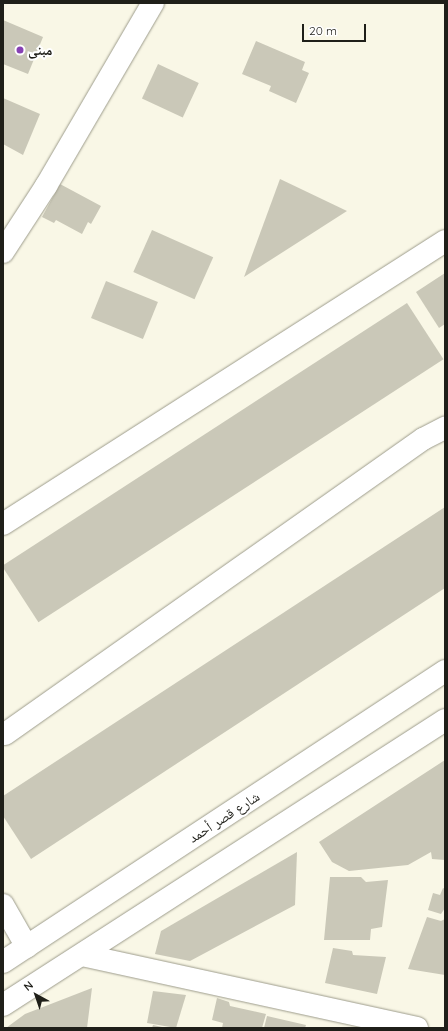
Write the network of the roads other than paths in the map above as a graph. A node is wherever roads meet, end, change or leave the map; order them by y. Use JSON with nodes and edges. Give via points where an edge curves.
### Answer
{"nodes":[{"id":1,"x":153,"y":3,"type":"edge"},
{"id":2,"x":445,"y":241,"type":"edge"},
{"id":3,"x":3,"y":252,"type":"edge"},
{"id":4,"x":445,"y":428,"type":"edge"},
{"id":5,"x":3,"y":524,"type":"edge"},
{"id":6,"x":445,"y":671,"type":"edge"},
{"id":7,"x":445,"y":720,"type":"edge"},
{"id":8,"x":6,"y":734,"type":"dead end"},
{"id":9,"x":3,"y":905,"type":"edge"},
{"id":10,"x":27,"y":947,"type":"junction"},
{"id":11,"x":82,"y":955,"type":"junction"},
{"id":12,"x":3,"y":962,"type":"edge"},
{"id":13,"x":3,"y":1005,"type":"edge"},
{"id":14,"x":417,"y":1028,"type":"edge"}],
"edges":[{"from":1,"to":3,"type":"street","via":[[46,186]]},
{"from":2,"to":5,"type":"street"},
{"from":4,"to":8,"type":"street","via":[[423,439]]},
{"from":6,"to":10,"type":"street","name":"شارع قصر أحمد"},
{"from":7,"to":11,"type":"street"},
{"from":9,"to":10,"type":"street"},
{"from":10,"to":12,"type":"street","name":"شارع قصر أحمد"},
{"from":11,"to":13,"type":"street"},
{"from":11,"to":14,"type":"street"}]}
